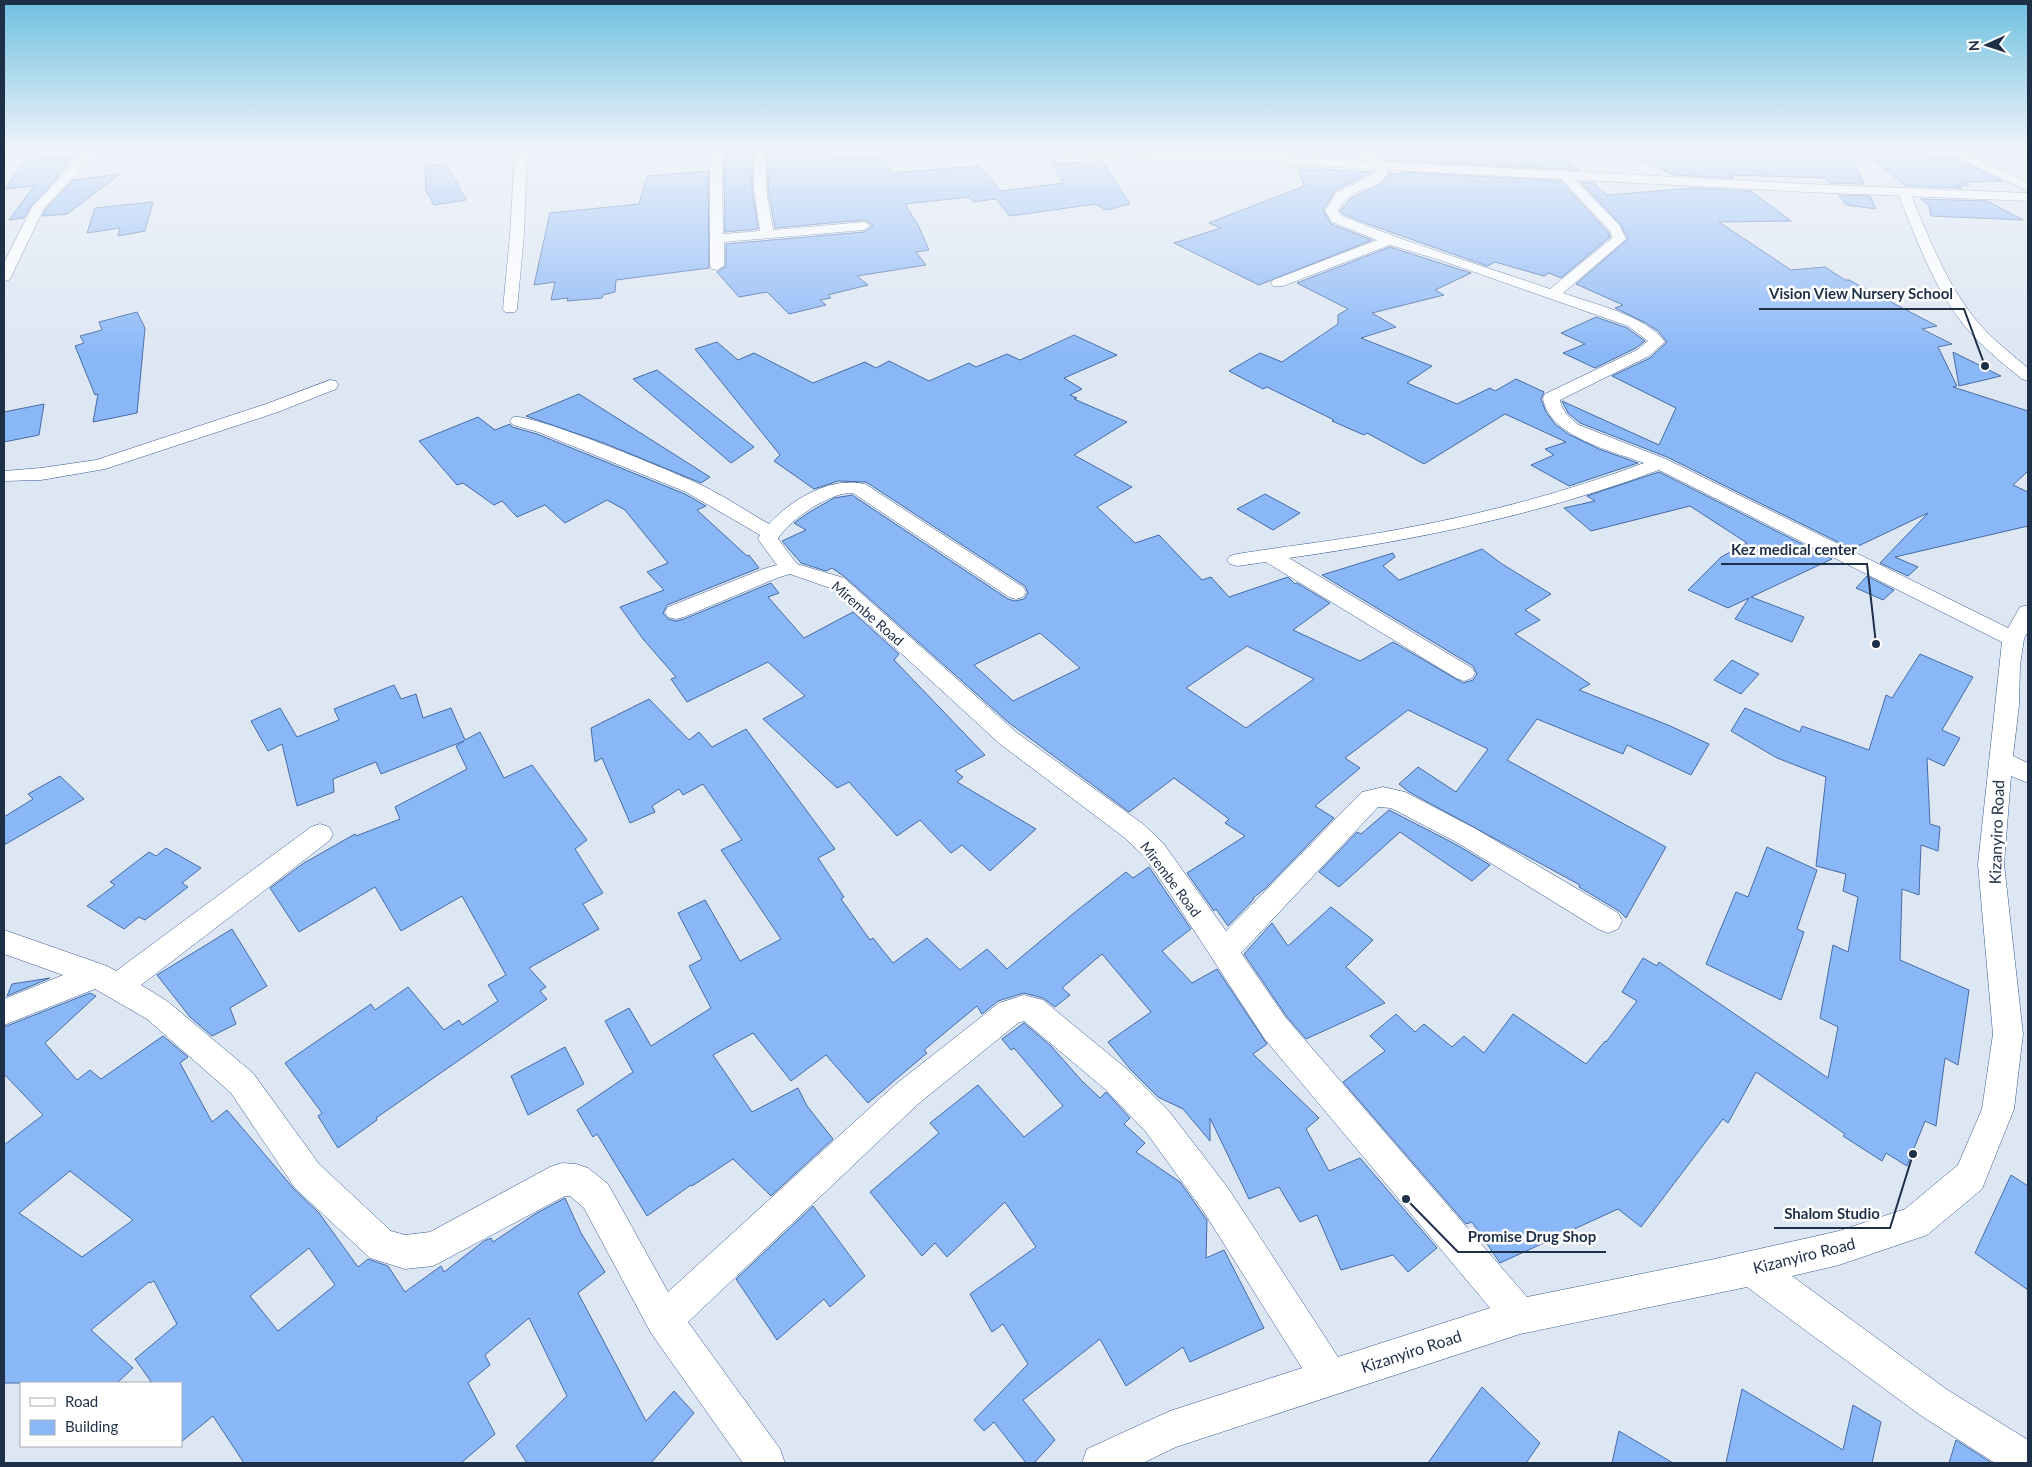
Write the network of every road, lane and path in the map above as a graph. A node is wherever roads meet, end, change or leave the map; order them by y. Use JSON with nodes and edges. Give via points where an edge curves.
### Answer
{"nodes":[{"id":1,"x":32,"y":219,"type":"edge"},
{"id":2,"x":518,"y":219,"type":"edge"},
{"id":3,"x":717,"y":219,"type":"edge"},
{"id":4,"x":765,"y":219,"type":"edge"},
{"id":5,"x":1338,"y":219,"type":"edge"},
{"id":6,"x":1606,"y":219,"type":"edge"},
{"id":7,"x":1915,"y":219,"type":"edge"},
{"id":8,"x":864,"y":226,"type":"dead end"},
{"id":9,"x":767,"y":235,"type":"junction"},
{"id":10,"x":717,"y":239,"type":"junction"},
{"id":11,"x":1389,"y":240,"type":"junction"},
{"id":12,"x":20,"y":243,"type":"junction"},
{"id":13,"x":4,"y":244,"type":"edge"},
{"id":14,"x":717,"y":266,"type":"dead end"},
{"id":15,"x":4,"y":276,"type":"edge"},
{"id":16,"x":1278,"y":283,"type":"dead end"},
{"id":17,"x":1553,"y":294,"type":"junction"},
{"id":18,"x":510,"y":309,"type":"dead end"},
{"id":19,"x":2028,"y":376,"type":"edge"},
{"id":20,"x":330,"y":384,"type":"dead end"},
{"id":21,"x":519,"y":421,"type":"dead end"},
{"id":22,"x":1660,"y":463,"type":"junction"},
{"id":23,"x":4,"y":476,"type":"edge"},
{"id":24,"x":770,"y":533,"type":"junction"},
{"id":25,"x":1269,"y":555,"type":"junction"},
{"id":26,"x":1237,"y":560,"type":"dead end"},
{"id":27,"x":790,"y":568,"type":"junction"},
{"id":28,"x":1016,"y":592,"type":"dead end"},
{"id":29,"x":676,"y":612,"type":"dead end"},
{"id":30,"x":2021,"y":626,"type":"edge"},
{"id":31,"x":1464,"y":673,"type":"dead end"},
{"id":32,"x":2000,"y":760,"type":"junction"},
{"id":33,"x":2028,"y":774,"type":"edge"},
{"id":34,"x":320,"y":834,"type":"dead end"},
{"id":35,"x":1608,"y":920,"type":"dead end"},
{"id":36,"x":4,"y":942,"type":"edge"},
{"id":37,"x":1223,"y":952,"type":"junction"},
{"id":38,"x":108,"y":981,"type":"junction"},
{"id":39,"x":4,"y":1012,"type":"edge"},
{"id":40,"x":1751,"y":1268,"type":"junction"},
{"id":41,"x":1520,"y":1316,"type":"junction"},
{"id":42,"x":664,"y":1320,"type":"junction"},
{"id":43,"x":1330,"y":1378,"type":"junction"},
{"id":44,"x":2028,"y":1462,"type":"edge"},
{"id":45,"x":766,"y":1463,"type":"edge"},
{"id":46,"x":1101,"y":1463,"type":"edge"}],
"edges":[{"from":1,"to":12,"type":"street"},
{"from":2,"to":18,"type":"street"},
{"from":3,"to":10,"type":"street"},
{"from":4,"to":9,"type":"street"},
{"from":5,"to":11,"type":"street"},
{"from":6,"to":17,"type":"street","via":[[1615,229],[1618,239]]},
{"from":7,"to":19,"type":"street","via":[[1962,312],[1980,334]]},
{"from":8,"to":9,"type":"street"},
{"from":9,"to":10,"type":"street"},
{"from":10,"to":14,"type":"street"},
{"from":11,"to":16,"type":"street"},
{"from":11,"to":17,"type":"street"},
{"from":12,"to":13,"type":"street"},
{"from":12,"to":15,"type":"street"},
{"from":17,"to":22,"type":"street","via":[[1632,323],[1648,332],[1657,342],[1643,353],[1550,398],[1552,409],[1573,429]]},
{"from":20,"to":23,"type":"street","via":[[272,408],[99,464]]},
{"from":21,"to":24,"type":"street","via":[[693,488]]},
{"from":22,"to":25,"type":"street","via":[[1511,512],[1426,530]]},
{"from":22,"to":30,"type":"street"},
{"from":24,"to":27,"type":"street","via":[[768,539]]},
{"from":24,"to":28,"type":"street","via":[[781,522],[836,488],[858,488]]},
{"from":25,"to":26,"type":"street"},
{"from":25,"to":31,"type":"street"},
{"from":27,"to":29,"type":"street","via":[[770,573]]},
{"from":27,"to":37,"type":"street","name":"Mirembe Road","via":[[837,583],[1008,738],[1134,831],[1154,850]]},
{"from":30,"to":32,"type":"street","name":"Kizanyiro Road"},
{"from":32,"to":33,"type":"street"},
{"from":32,"to":40,"type":"street","name":"Kizanyiro Road","via":[[1992,864],[2008,1034],[1998,1109],[1970,1177],[1915,1222],[1839,1248]]},
{"from":34,"to":38,"type":"street"},
{"from":35,"to":37,"type":"street","via":[[1467,836],[1396,799],[1383,797],[1371,799]]},
{"from":36,"to":38,"type":"street"},
{"from":37,"to":41,"type":"street","name":"Mirembe Road","via":[[1276,1028]]},
{"from":38,"to":39,"type":"street"},
{"from":38,"to":42,"type":"street","via":[[157,1010],[242,1083],[307,1176],[382,1246],[405,1252],[433,1249],[562,1179],[576,1180],[596,1196]]},
{"from":40,"to":41,"type":"street","name":"Kizanyiro Road"},
{"from":40,"to":44,"type":"street","via":[[1933,1402]]},
{"from":41,"to":43,"type":"street","name":"Kizanyiro Road"},
{"from":42,"to":43,"type":"street","via":[[907,1094],[1009,1012],[1024,1008],[1033,1009],[1117,1080],[1157,1121],[1216,1200]]},
{"from":42,"to":45,"type":"street"},
{"from":43,"to":46,"type":"street","name":"Kizanyiro Road","via":[[1170,1430]]}]}
